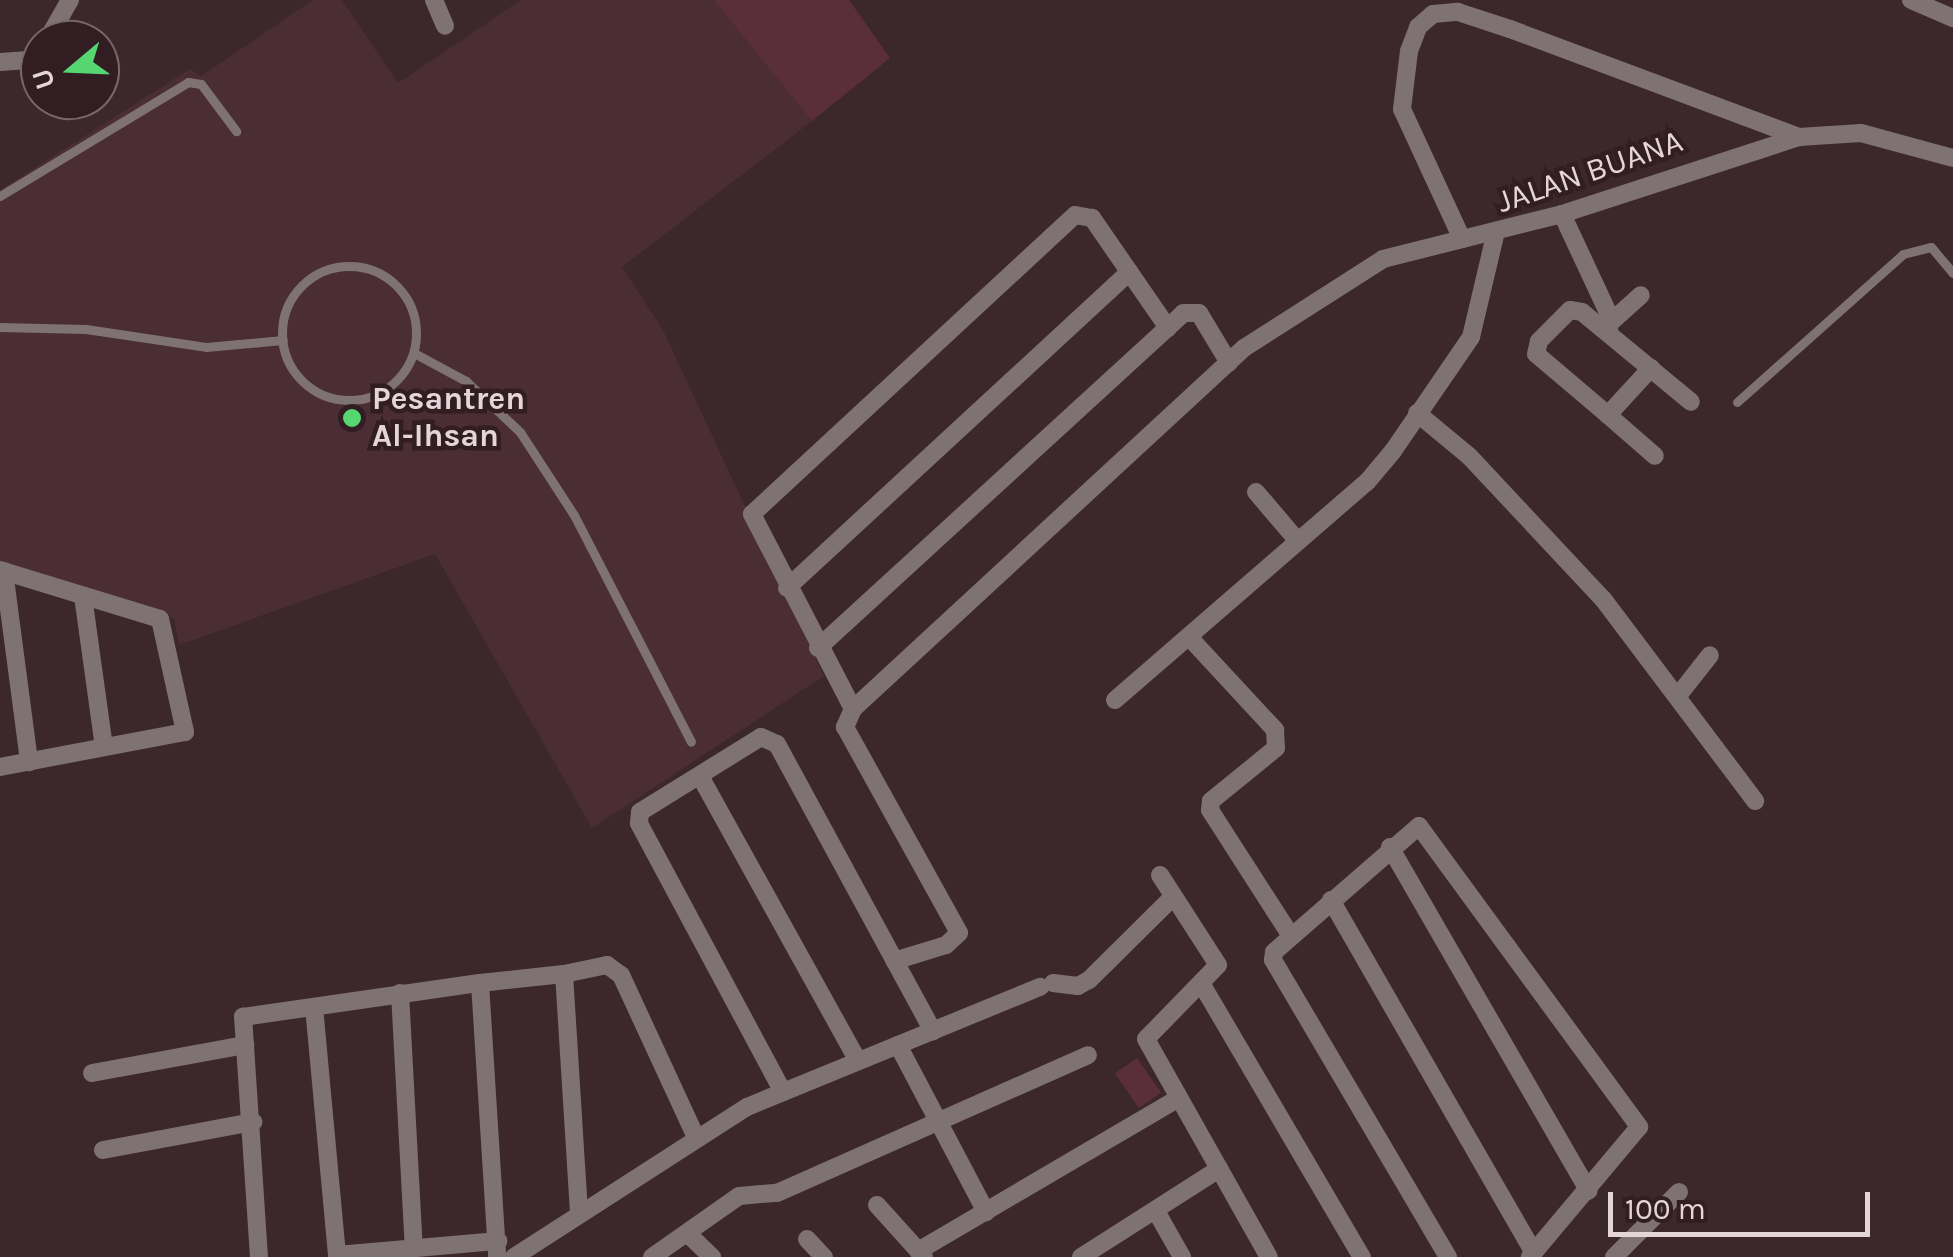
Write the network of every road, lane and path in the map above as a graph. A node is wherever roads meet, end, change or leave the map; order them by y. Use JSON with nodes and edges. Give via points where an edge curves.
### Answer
{"nodes":[{"id":1,"x":434,"y":0,"type":"edge"},
{"id":2,"x":1911,"y":0,"type":"edge"},
{"id":3,"x":1953,"y":18,"type":"edge"},
{"id":4,"x":445,"y":26,"type":"dead end"},
{"id":5,"x":236,"y":131,"type":"dead end"},
{"id":6,"x":1799,"y":137,"type":"junction"},
{"id":7,"x":1953,"y":158,"type":"edge"},
{"id":8,"x":0,"y":196,"type":"edge"},
{"id":9,"x":1562,"y":214,"type":"junction"},
{"id":10,"x":1496,"y":231,"type":"junction"},
{"id":11,"x":1462,"y":239,"type":"junction"},
{"id":12,"x":1130,"y":272,"type":"junction"},
{"id":13,"x":1953,"y":274,"type":"edge"},
{"id":14,"x":1641,"y":295,"type":"dead end"},
{"id":15,"x":0,"y":328,"type":"edge"},
{"id":16,"x":1168,"y":328,"type":"junction"},
{"id":17,"x":1610,"y":328,"type":"junction"},
{"id":18,"x":283,"y":340,"type":"junction"},
{"id":19,"x":414,"y":352,"type":"junction"},
{"id":20,"x":1229,"y":363,"type":"junction"},
{"id":21,"x":1651,"y":368,"type":"junction"},
{"id":22,"x":1690,"y":402,"type":"dead end"},
{"id":23,"x":1736,"y":402,"type":"dead end"},
{"id":24,"x":1417,"y":413,"type":"junction"},
{"id":25,"x":1608,"y":415,"type":"junction"},
{"id":26,"x":1655,"y":456,"type":"dead end"},
{"id":27,"x":1256,"y":492,"type":"dead end"},
{"id":28,"x":1296,"y":538,"type":"junction"},
{"id":29,"x":2,"y":571,"type":"edge"},
{"id":30,"x":787,"y":588,"type":"junction"},
{"id":31,"x":83,"y":596,"type":"junction"},
{"id":32,"x":1189,"y":636,"type":"junction"},
{"id":33,"x":818,"y":648,"type":"junction"},
{"id":34,"x":1710,"y":655,"type":"dead end"},
{"id":35,"x":1677,"y":697,"type":"junction"},
{"id":36,"x":1115,"y":700,"type":"dead end"},
{"id":37,"x":853,"y":709,"type":"junction"},
{"id":38,"x":691,"y":742,"type":"dead end"},
{"id":39,"x":104,"y":747,"type":"junction"},
{"id":40,"x":28,"y":762,"type":"junction"},
{"id":41,"x":0,"y":767,"type":"edge"},
{"id":42,"x":700,"y":776,"type":"junction"},
{"id":43,"x":1755,"y":800,"type":"dead end"},
{"id":44,"x":1390,"y":847,"type":"junction"},
{"id":45,"x":1160,"y":875,"type":"dead end"},
{"id":46,"x":1173,"y":897,"type":"junction"},
{"id":47,"x":1331,"y":900,"type":"junction"},
{"id":48,"x":1290,"y":936,"type":"junction"},
{"id":49,"x":894,"y":961,"type":"junction"},
{"id":50,"x":564,"y":974,"type":"junction"},
{"id":51,"x":480,"y":983,"type":"junction"},
{"id":52,"x":1201,"y":983,"type":"junction"},
{"id":53,"x":400,"y":993,"type":"junction"},
{"id":54,"x":314,"y":1006,"type":"junction"},
{"id":55,"x":933,"y":1030,"type":"junction"},
{"id":56,"x":245,"y":1045,"type":"junction"},
{"id":57,"x":898,"y":1045,"type":"junction"},
{"id":58,"x":1088,"y":1055,"type":"dead end"},
{"id":59,"x":858,"y":1060,"type":"junction"},
{"id":60,"x":92,"y":1073,"type":"dead end"},
{"id":61,"x":783,"y":1092,"type":"junction"},
{"id":62,"x":1178,"y":1099,"type":"junction"},
{"id":63,"x":253,"y":1122,"type":"junction"},
{"id":64,"x":933,"y":1122,"type":"junction"},
{"id":65,"x":696,"y":1137,"type":"junction"},
{"id":66,"x":103,"y":1150,"type":"dead end"},
{"id":67,"x":1219,"y":1168,"type":"junction"},
{"id":68,"x":1589,"y":1192,"type":"junction"},
{"id":69,"x":1679,"y":1192,"type":"dead end"},
{"id":70,"x":877,"y":1205,"type":"dead end"},
{"id":71,"x":1156,"y":1211,"type":"junction"},
{"id":72,"x":986,"y":1212,"type":"junction"},
{"id":73,"x":579,"y":1213,"type":"junction"},
{"id":74,"x":687,"y":1232,"type":"junction"},
{"id":75,"x":807,"y":1239,"type":"dead end"},
{"id":76,"x":414,"y":1248,"type":"junction"},
{"id":77,"x":498,"y":1249,"type":"edge"},
{"id":78,"x":922,"y":1254,"type":"edge"},
{"id":79,"x":1087,"y":1255,"type":"edge"},
{"id":80,"x":1532,"y":1255,"type":"edge"},
{"id":81,"x":337,"y":1256,"type":"edge"},
{"id":82,"x":258,"y":1257,"type":"edge"},
{"id":83,"x":514,"y":1257,"type":"edge"},
{"id":84,"x":652,"y":1257,"type":"edge"},
{"id":85,"x":712,"y":1257,"type":"edge"},
{"id":86,"x":824,"y":1257,"type":"edge"},
{"id":87,"x":1182,"y":1257,"type":"edge"},
{"id":88,"x":1268,"y":1257,"type":"edge"},
{"id":89,"x":1362,"y":1257,"type":"edge"},
{"id":90,"x":1448,"y":1257,"type":"edge"},
{"id":91,"x":1614,"y":1257,"type":"edge"}],
"edges":[{"from":1,"to":4,"type":"street"},
{"from":2,"to":3,"type":"street"},
{"from":5,"to":8,"type":"lane","via":[[200,84],[188,82]]},
{"from":6,"to":7,"type":"street","name":"JALAN BUANA","via":[[1861,133]]},
{"from":6,"to":9,"type":"street","name":"JALAN BUANA"},
{"from":6,"to":11,"type":"street","via":[[1458,12],[1433,14],[1409,51],[1402,109]]},
{"from":9,"to":10,"type":"street","name":"JALAN BUANA"},
{"from":9,"to":17,"type":"street"},
{"from":10,"to":11,"type":"street"},
{"from":10,"to":24,"type":"street","name":"JALAN BUANA","via":[[1471,337]]},
{"from":11,"to":20,"type":"street","via":[[1383,259]]},
{"from":12,"to":16,"type":"street"},
{"from":12,"to":30,"type":"street"},
{"from":12,"to":30,"type":"street","via":[[1092,218],[1075,215],[752,514]]},
{"from":13,"to":23,"type":"lane","via":[[1931,247],[1902,254]]},
{"from":14,"to":17,"type":"street"},
{"from":15,"to":18,"type":"lane","via":[[86,329],[206,347]]},
{"from":16,"to":20,"type":"street","via":[[1183,314],[1198,313]]},
{"from":16,"to":33,"type":"street"},
{"from":17,"to":21,"type":"street"},
{"from":17,"to":25,"type":"street","via":[[1574,310],[1535,346],[1543,362]]},
{"from":18,"to":19,"type":"lane","via":[[306,386],[330,398],[381,393]]},
{"from":18,"to":19,"type":"lane","via":[[284,314],[296,290],[317,273],[342,266],[380,274],[408,301]]},
{"from":19,"to":38,"type":"lane","via":[[466,381],[520,432],[574,515]]},
{"from":20,"to":37,"type":"street"},
{"from":21,"to":22,"type":"street"},
{"from":21,"to":25,"type":"street"},
{"from":24,"to":28,"type":"street","name":"JALAN BUANA","via":[[1367,482]]},
{"from":24,"to":35,"type":"street","via":[[1468,456],[1603,599]]},
{"from":25,"to":26,"type":"street"},
{"from":27,"to":28,"type":"street"},
{"from":28,"to":32,"type":"street","name":"JALAN BUANA"},
{"from":29,"to":31,"type":"street"},
{"from":29,"to":40,"type":"street"},
{"from":30,"to":33,"type":"street"},
{"from":31,"to":39,"type":"street"},
{"from":31,"to":39,"type":"street","via":[[160,619],[185,732]]},
{"from":32,"to":36,"type":"street","name":"JALAN BUANA"},
{"from":32,"to":48,"type":"street","via":[[1275,730],[1276,748],[1211,801],[1210,810]]},
{"from":33,"to":37,"type":"street"},
{"from":34,"to":35,"type":"street"},
{"from":35,"to":43,"type":"street"},
{"from":37,"to":49,"type":"street","via":[[845,727],[959,932],[946,945]]},
{"from":39,"to":40,"type":"street"},
{"from":40,"to":41,"type":"street"},
{"from":42,"to":49,"type":"street","via":[[770,736]]},
{"from":42,"to":59,"type":"street"},
{"from":42,"to":61,"type":"street","via":[[640,812],[639,822]]},
{"from":44,"to":47,"type":"street"},
{"from":44,"to":68,"type":"street"},
{"from":44,"to":68,"type":"street","via":[[1407,831],[1426,827],[1636,1118],[1637,1135]]},
{"from":45,"to":46,"type":"street"},
{"from":46,"to":52,"type":"street","via":[[1216,953],[1218,964]]},
{"from":46,"to":55,"type":"street","via":[[1089,980],[1046,985]]},
{"from":47,"to":48,"type":"street"},
{"from":47,"to":80,"type":"street"},
{"from":48,"to":90,"type":"street","via":[[1274,960]]},
{"from":49,"to":55,"type":"street"},
{"from":50,"to":51,"type":"street"},
{"from":50,"to":65,"type":"street","via":[[608,965],[620,975]]},
{"from":50,"to":73,"type":"street"},
{"from":51,"to":53,"type":"street"},
{"from":51,"to":77,"type":"street"},
{"from":52,"to":62,"type":"street","via":[[1146,1038]]},
{"from":52,"to":89,"type":"street"},
{"from":53,"to":54,"type":"street"},
{"from":53,"to":76,"type":"street"},
{"from":54,"to":56,"type":"street","via":[[244,1017]]},
{"from":54,"to":81,"type":"street"},
{"from":55,"to":57,"type":"street"},
{"from":56,"to":60,"type":"street"},
{"from":56,"to":63,"type":"street"},
{"from":57,"to":59,"type":"street"},
{"from":57,"to":64,"type":"street"},
{"from":58,"to":64,"type":"street"},
{"from":59,"to":61,"type":"street"},
{"from":61,"to":65,"type":"street"},
{"from":62,"to":67,"type":"street"},
{"from":62,"to":72,"type":"street"},
{"from":63,"to":66,"type":"street"},
{"from":63,"to":82,"type":"street"},
{"from":64,"to":72,"type":"street"},
{"from":64,"to":74,"type":"street","via":[[777,1193],[739,1196]]},
{"from":65,"to":73,"type":"street"},
{"from":67,"to":71,"type":"street"},
{"from":67,"to":88,"type":"street"},
{"from":68,"to":80,"type":"street"},
{"from":69,"to":91,"type":"street"},
{"from":70,"to":78,"type":"street"},
{"from":71,"to":79,"type":"street"},
{"from":71,"to":87,"type":"street"},
{"from":72,"to":78,"type":"street"},
{"from":73,"to":83,"type":"street"},
{"from":74,"to":84,"type":"street"},
{"from":74,"to":85,"type":"street"},
{"from":75,"to":86,"type":"street"},
{"from":76,"to":77,"type":"street"},
{"from":76,"to":81,"type":"street"}]}
